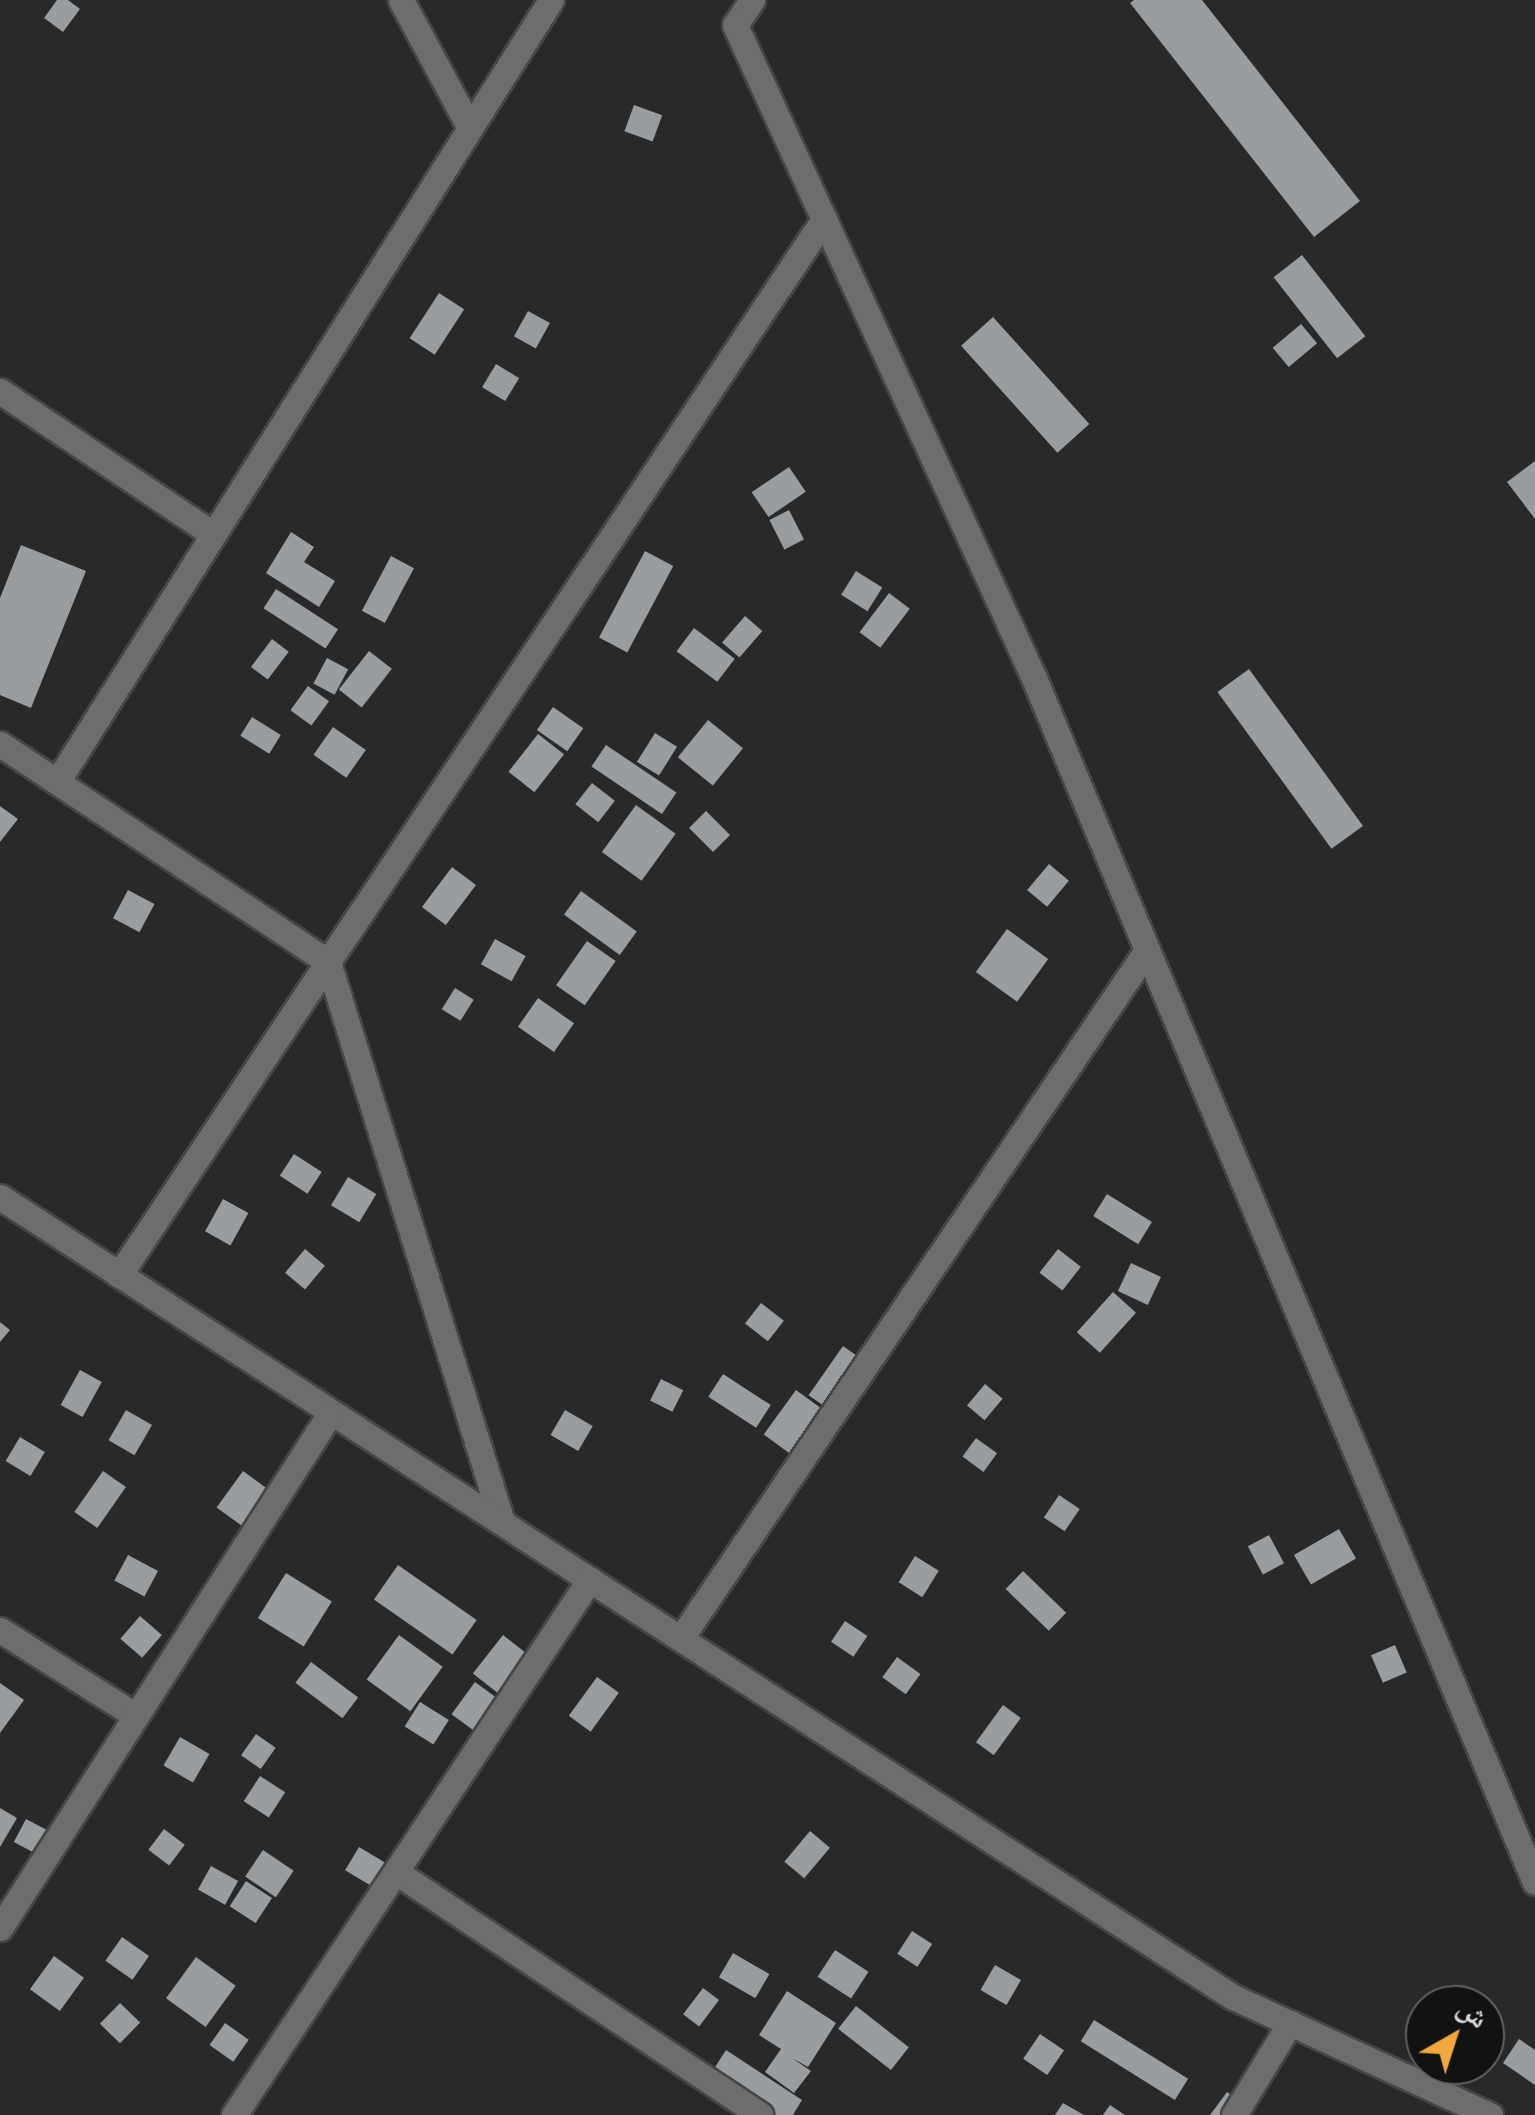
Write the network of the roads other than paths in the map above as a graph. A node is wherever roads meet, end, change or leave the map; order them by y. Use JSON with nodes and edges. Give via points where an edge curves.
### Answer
{"nodes":[{"id":1,"x":401,"y":0,"type":"edge"},
{"id":2,"x":551,"y":0,"type":"edge"},
{"id":3,"x":723,"y":0,"type":"edge"},
{"id":4,"x":752,"y":0,"type":"edge"},
{"id":5,"x":735,"y":25,"type":"junction"},
{"id":6,"x":470,"y":128,"type":"junction"},
{"id":7,"x":824,"y":219,"type":"junction"},
{"id":8,"x":0,"y":391,"type":"edge"},
{"id":9,"x":214,"y":534,"type":"junction"},
{"id":10,"x":0,"y":744,"type":"edge"},
{"id":11,"x":57,"y":782,"type":"junction"},
{"id":12,"x":1147,"y":950,"type":"junction"},
{"id":13,"x":328,"y":962,"type":"junction"},
{"id":14,"x":0,"y":1197,"type":"edge"},
{"id":15,"x":119,"y":1274,"type":"junction"},
{"id":16,"x":332,"y":1412,"type":"junction"},
{"id":17,"x":502,"y":1522,"type":"junction"},
{"id":18,"x":590,"y":1579,"type":"junction"},
{"id":19,"x":0,"y":1630,"type":"edge"},
{"id":20,"x":681,"y":1638,"type":"junction"},
{"id":21,"x":136,"y":1716,"type":"junction"},
{"id":22,"x":396,"y":1872,"type":"junction"},
{"id":23,"x":1535,"y":1882,"type":"edge"},
{"id":24,"x":0,"y":1928,"type":"edge"},
{"id":25,"x":1290,"y":2023,"type":"junction"},
{"id":26,"x":234,"y":2115,"type":"edge"},
{"id":27,"x":760,"y":2115,"type":"edge"},
{"id":28,"x":1234,"y":2115,"type":"edge"},
{"id":29,"x":1490,"y":2115,"type":"edge"}],
"edges":[{"from":1,"to":6,"type":"street"},
{"from":2,"to":6,"type":"street"},
{"from":3,"to":5,"type":"street"},
{"from":4,"to":5,"type":"street"},
{"from":5,"to":7,"type":"street"},
{"from":6,"to":9,"type":"street"},
{"from":7,"to":12,"type":"street","via":[[1034,678]]},
{"from":7,"to":13,"type":"street"},
{"from":8,"to":9,"type":"street"},
{"from":9,"to":11,"type":"street"},
{"from":10,"to":11,"type":"street"},
{"from":11,"to":13,"type":"street"},
{"from":12,"to":20,"type":"street"},
{"from":12,"to":23,"type":"street"},
{"from":13,"to":15,"type":"street"},
{"from":13,"to":17,"type":"street"},
{"from":14,"to":15,"type":"street"},
{"from":15,"to":16,"type":"street"},
{"from":16,"to":17,"type":"street"},
{"from":16,"to":21,"type":"street"},
{"from":17,"to":18,"type":"street"},
{"from":18,"to":20,"type":"street"},
{"from":18,"to":22,"type":"street"},
{"from":19,"to":21,"type":"street"},
{"from":20,"to":25,"type":"street","via":[[1234,1997]]},
{"from":21,"to":24,"type":"street"},
{"from":22,"to":26,"type":"street"},
{"from":22,"to":27,"type":"street"},
{"from":25,"to":28,"type":"street"},
{"from":25,"to":29,"type":"street"}]}
